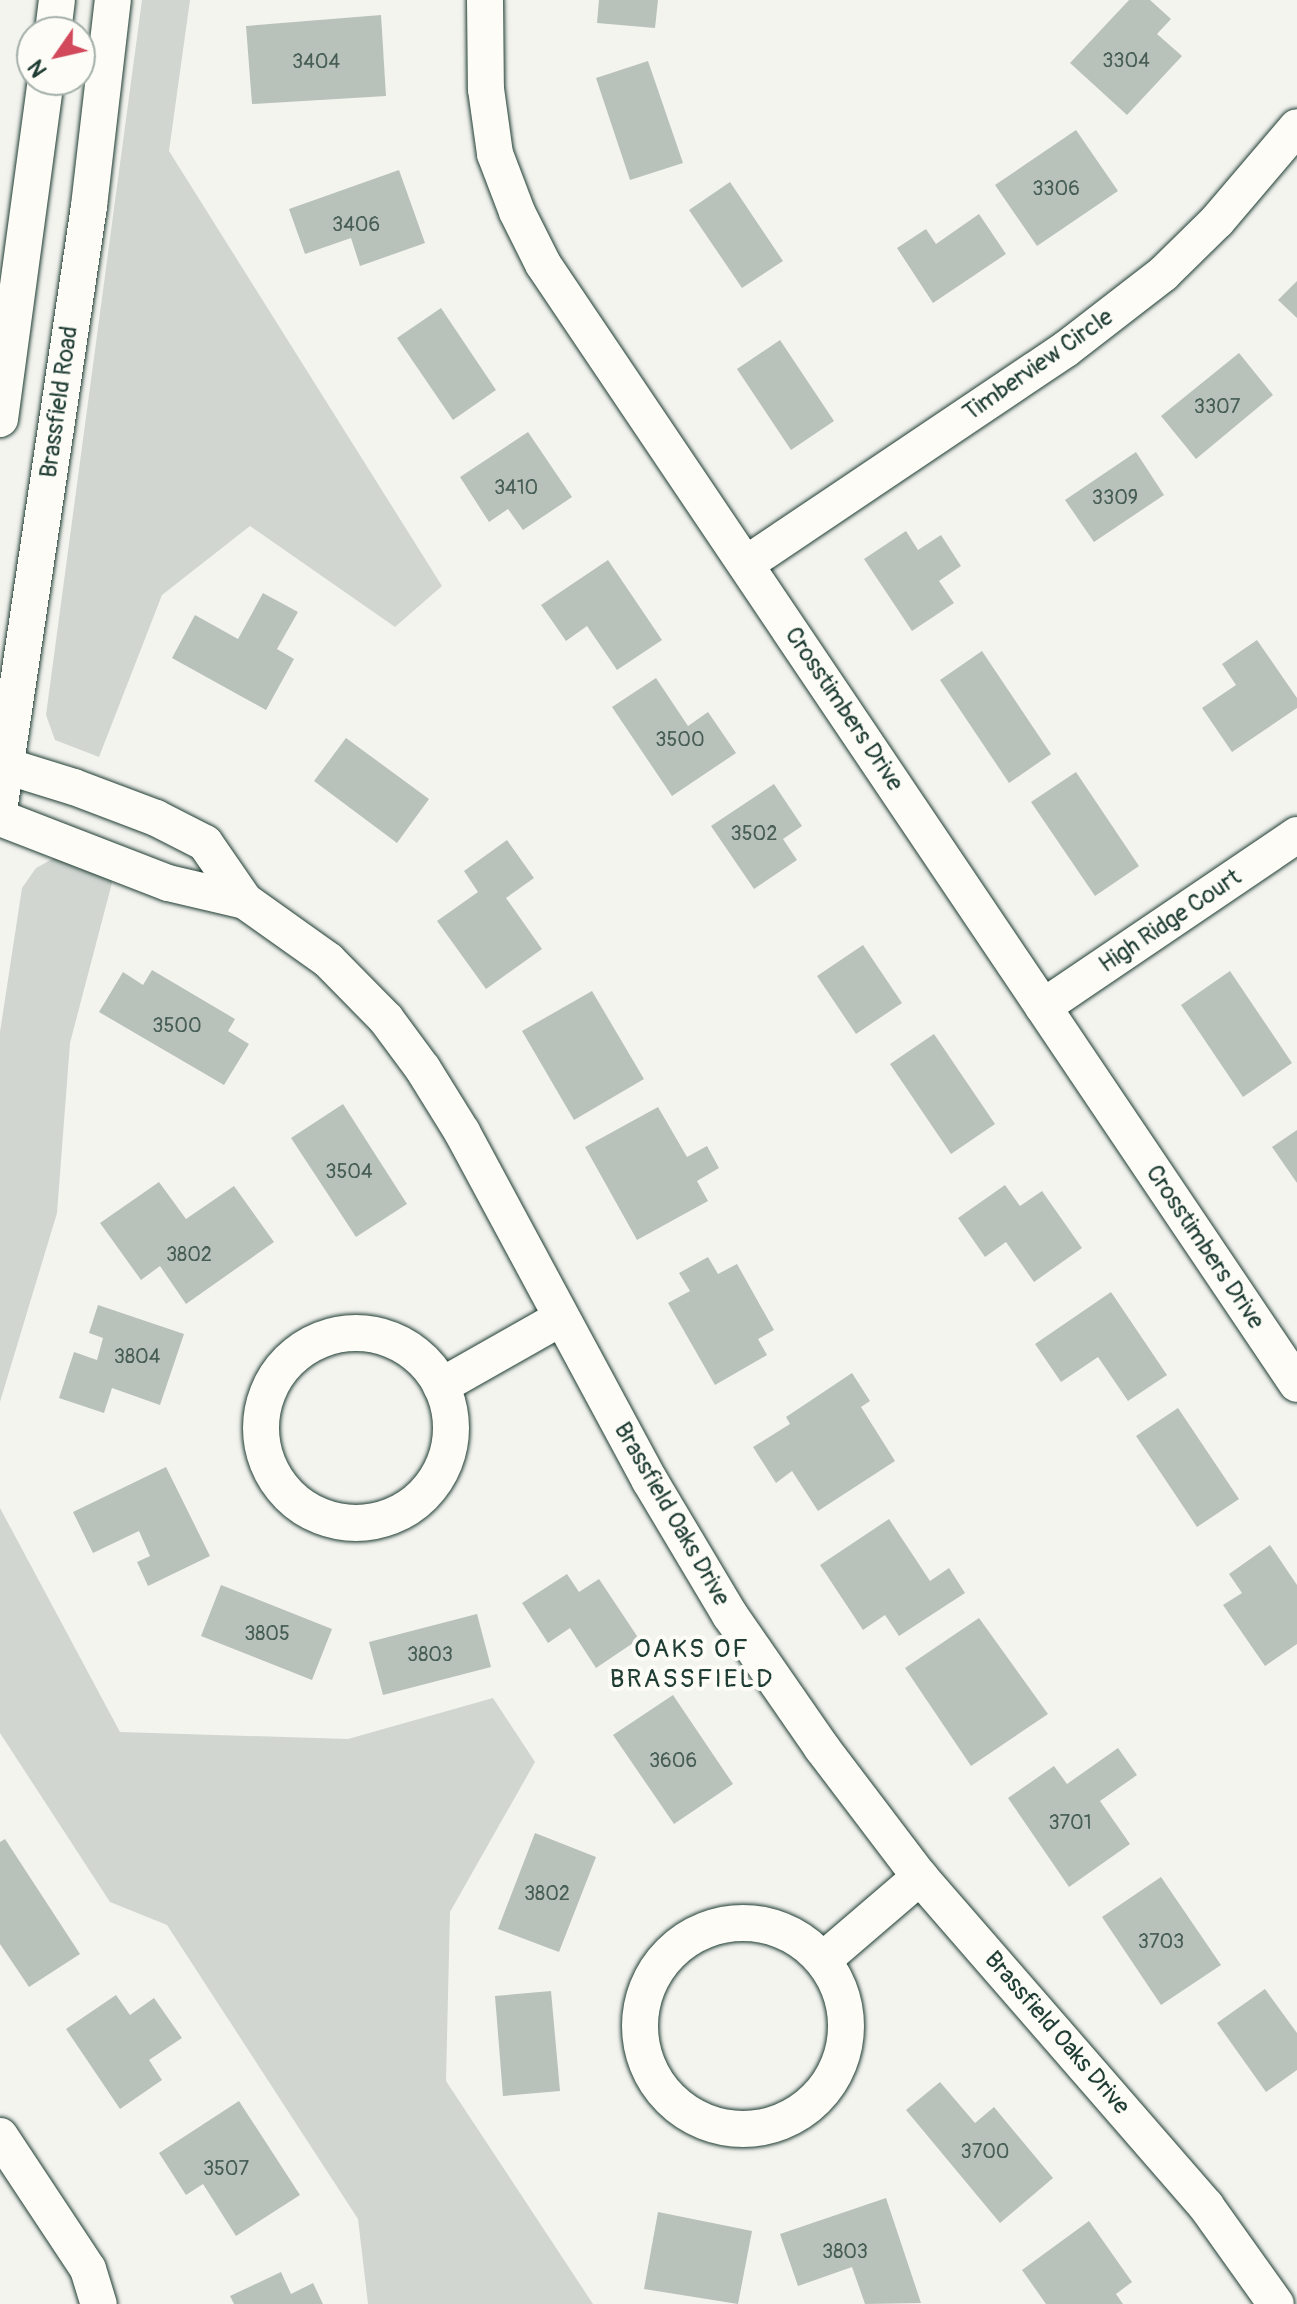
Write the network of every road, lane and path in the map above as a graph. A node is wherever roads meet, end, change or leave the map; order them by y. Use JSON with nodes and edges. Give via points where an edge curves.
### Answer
{"nodes":[{"id":1,"x":113,"y":0,"type":"edge"},
{"id":2,"x":485,"y":0,"type":"edge"},
{"id":3,"x":44,"y":96,"type":"edge"},
{"id":4,"x":1297,"y":127,"type":"edge"},
{"id":5,"x":0,"y":419,"type":"edge"},
{"id":6,"x":746,"y":564,"type":"junction"},
{"id":7,"x":3,"y":768,"type":"edge"},
{"id":8,"x":0,"y":804,"type":"edge"},
{"id":9,"x":0,"y":818,"type":"edge"},
{"id":10,"x":1297,"y":835,"type":"edge"},
{"id":11,"x":245,"y":901,"type":"junction"},
{"id":12,"x":1043,"y":1007,"type":"junction"},
{"id":13,"x":561,"y":1318,"type":"junction"},
{"id":14,"x":1297,"y":1384,"type":"edge"},
{"id":15,"x":441,"y":1386,"type":"junction"},
{"id":16,"x":920,"y":1877,"type":"junction"},
{"id":17,"x":823,"y":1960,"type":"junction"},
{"id":18,"x":0,"y":2136,"type":"edge"},
{"id":19,"x":99,"y":2304,"type":"edge"},
{"id":20,"x":1276,"y":2304,"type":"edge"}],
"edges":[{"from":1,"to":7,"type":"street","name":"Brassfield Road","via":[[89,206]]},
{"from":2,"to":6,"type":"street","name":"Crosstimbers Drive","via":[[486,89],[495,154],[517,212],[543,264]]},
{"from":3,"to":5,"type":"street"},
{"from":4,"to":6,"type":"street","name":"Timberview Circle","via":[[1217,221],[1163,274],[1066,349]]},
{"from":6,"to":12,"type":"street","name":"Crosstimbers Drive"},
{"from":7,"to":8,"type":"street","name":"Brassfield Road"},
{"from":7,"to":11,"type":"street","name":"Brassfield Oaks Drive","via":[[74,787],[205,843]]},
{"from":9,"to":11,"type":"street","name":"Brassfield Oaks Drive","via":[[168,883]]},
{"from":10,"to":12,"type":"street","name":"High Ridge Court"},
{"from":11,"to":13,"type":"street","name":"Brassfield Oaks Drive","via":[[328,960],[386,1019],[462,1132]]},
{"from":12,"to":14,"type":"street","name":"Crosstimbers Drive"},
{"from":13,"to":15,"type":"street"},
{"from":13,"to":16,"type":"street","name":"Brassfield Oaks Drive","via":[[730,1615]]},
{"from":15,"to":15,"type":"street","via":[[414,1352],[375,1334],[353,1332],[311,1343],[286,1364],[268,1390],[260,1433],[273,1474],[301,1505],[339,1522],[381,1520],[400,1512],[432,1485],[449,1448],[451,1427]]},
{"from":16,"to":17,"type":"street"},
{"from":16,"to":20,"type":"street","name":"Brassfield Oaks Drive","via":[[1206,2206]]},
{"from":17,"to":17,"type":"street","via":[[797,1937],[764,1924],[730,1923],[697,1932],[649,1981],[640,2014],[641,2049],[655,2081],[678,2106],[704,2122],[733,2129],[792,2117],[816,2099],[834,2075],[844,2046],[838,1986]]},
{"from":18,"to":19,"type":"street","via":[[88,2269]]}]}
